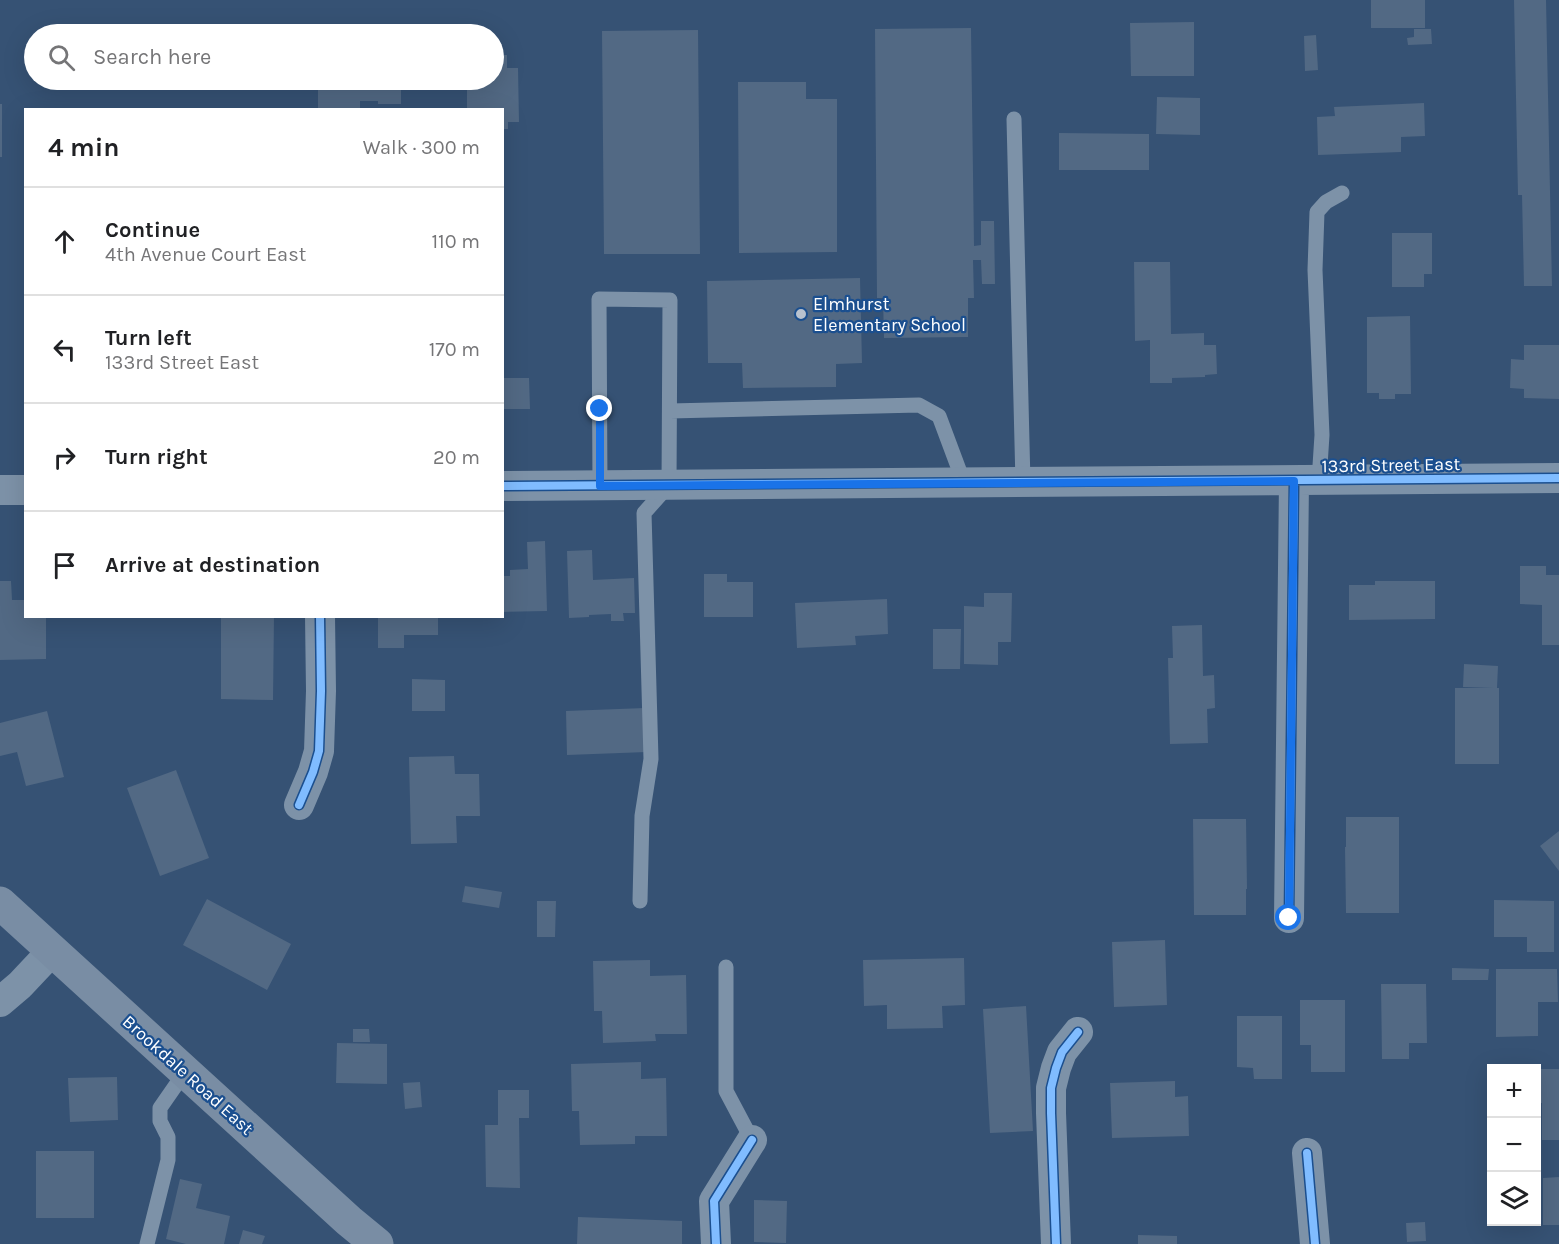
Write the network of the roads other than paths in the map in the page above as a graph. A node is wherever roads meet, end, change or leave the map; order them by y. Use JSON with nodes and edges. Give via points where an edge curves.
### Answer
{"nodes":[{"id":1,"x":1014,"y":119,"type":"dead end"},
{"id":2,"x":1342,"y":194,"type":"dead end"},
{"id":3,"x":670,"y":411,"type":"junction"},
{"id":4,"x":1559,"y":478,"type":"edge"},
{"id":5,"x":1306,"y":481,"type":"junction"},
{"id":6,"x":964,"y":483,"type":"junction"},
{"id":7,"x":1023,"y":483,"type":"junction"},
{"id":8,"x":669,"y":485,"type":"junction"},
{"id":9,"x":504,"y":486,"type":"edge"},
{"id":10,"x":600,"y":486,"type":"junction"},
{"id":11,"x":0,"y":490,"type":"edge"},
{"id":12,"x":24,"y":490,"type":"edge"},
{"id":13,"x":320,"y":618,"type":"edge"},
{"id":14,"x":299,"y":805,"type":"dead end"},
{"id":15,"x":640,"y":901,"type":"dead end"},
{"id":16,"x":0,"y":903,"type":"edge"},
{"id":17,"x":1289,"y":918,"type":"dead end"},
{"id":18,"x":51,"y":951,"type":"junction"},
{"id":19,"x":726,"y":967,"type":"dead end"},
{"id":20,"x":0,"y":1002,"type":"edge"},
{"id":21,"x":1078,"y":1032,"type":"dead end"},
{"id":22,"x":185,"y":1072,"type":"junction"},
{"id":23,"x":752,"y":1140,"type":"joint"},
{"id":24,"x":1307,"y":1153,"type":"dead end"},
{"id":25,"x":147,"y":1244,"type":"edge"},
{"id":26,"x":377,"y":1244,"type":"edge"},
{"id":27,"x":716,"y":1244,"type":"edge"},
{"id":28,"x":1056,"y":1244,"type":"edge"},
{"id":29,"x":1315,"y":1244,"type":"edge"}],
"edges":[{"from":1,"to":7,"type":"lane"},
{"from":2,"to":5,"type":"lane","via":[[1317,212],[1315,270],[1322,435]]},
{"from":3,"to":6,"type":"lane","via":[[919,405],[939,416]]},
{"from":3,"to":8,"type":"lane"},
{"from":3,"to":10,"type":"lane","via":[[670,300],[598,299]]},
{"from":4,"to":5,"type":"street","name":"133rd Street East"},
{"from":5,"to":7,"type":"street","name":"133rd Street East"},
{"from":5,"to":17,"type":"street"},
{"from":6,"to":7,"type":"street","name":"133rd Street East"},
{"from":6,"to":8,"type":"street","name":"133rd Street East"},
{"from":8,"to":10,"type":"street","name":"133rd Street East"},
{"from":8,"to":15,"type":"lane","via":[[644,513],[651,759],[642,816]]},
{"from":9,"to":10,"type":"street","name":"133rd Street East"},
{"from":11,"to":12,"type":"street"},
{"from":13,"to":14,"type":"street","via":[[320,751]]},
{"from":16,"to":18,"type":"main road","name":"Brookdale Road East"},
{"from":18,"to":20,"type":"street"},
{"from":18,"to":22,"type":"main road","name":"Brookdale Road East"},
{"from":19,"to":23,"type":"lane","via":[[726,1091]]},
{"from":21,"to":28,"type":"street","via":[[1062,1052],[1052,1088]]},
{"from":22,"to":25,"type":"lane","via":[[160,1108],[160,1121],[168,1137],[168,1160]]},
{"from":22,"to":26,"type":"main road","name":"Brookdale Road East"},
{"from":23,"to":27,"type":"street","via":[[714,1202]]},
{"from":24,"to":29,"type":"street"}]}
